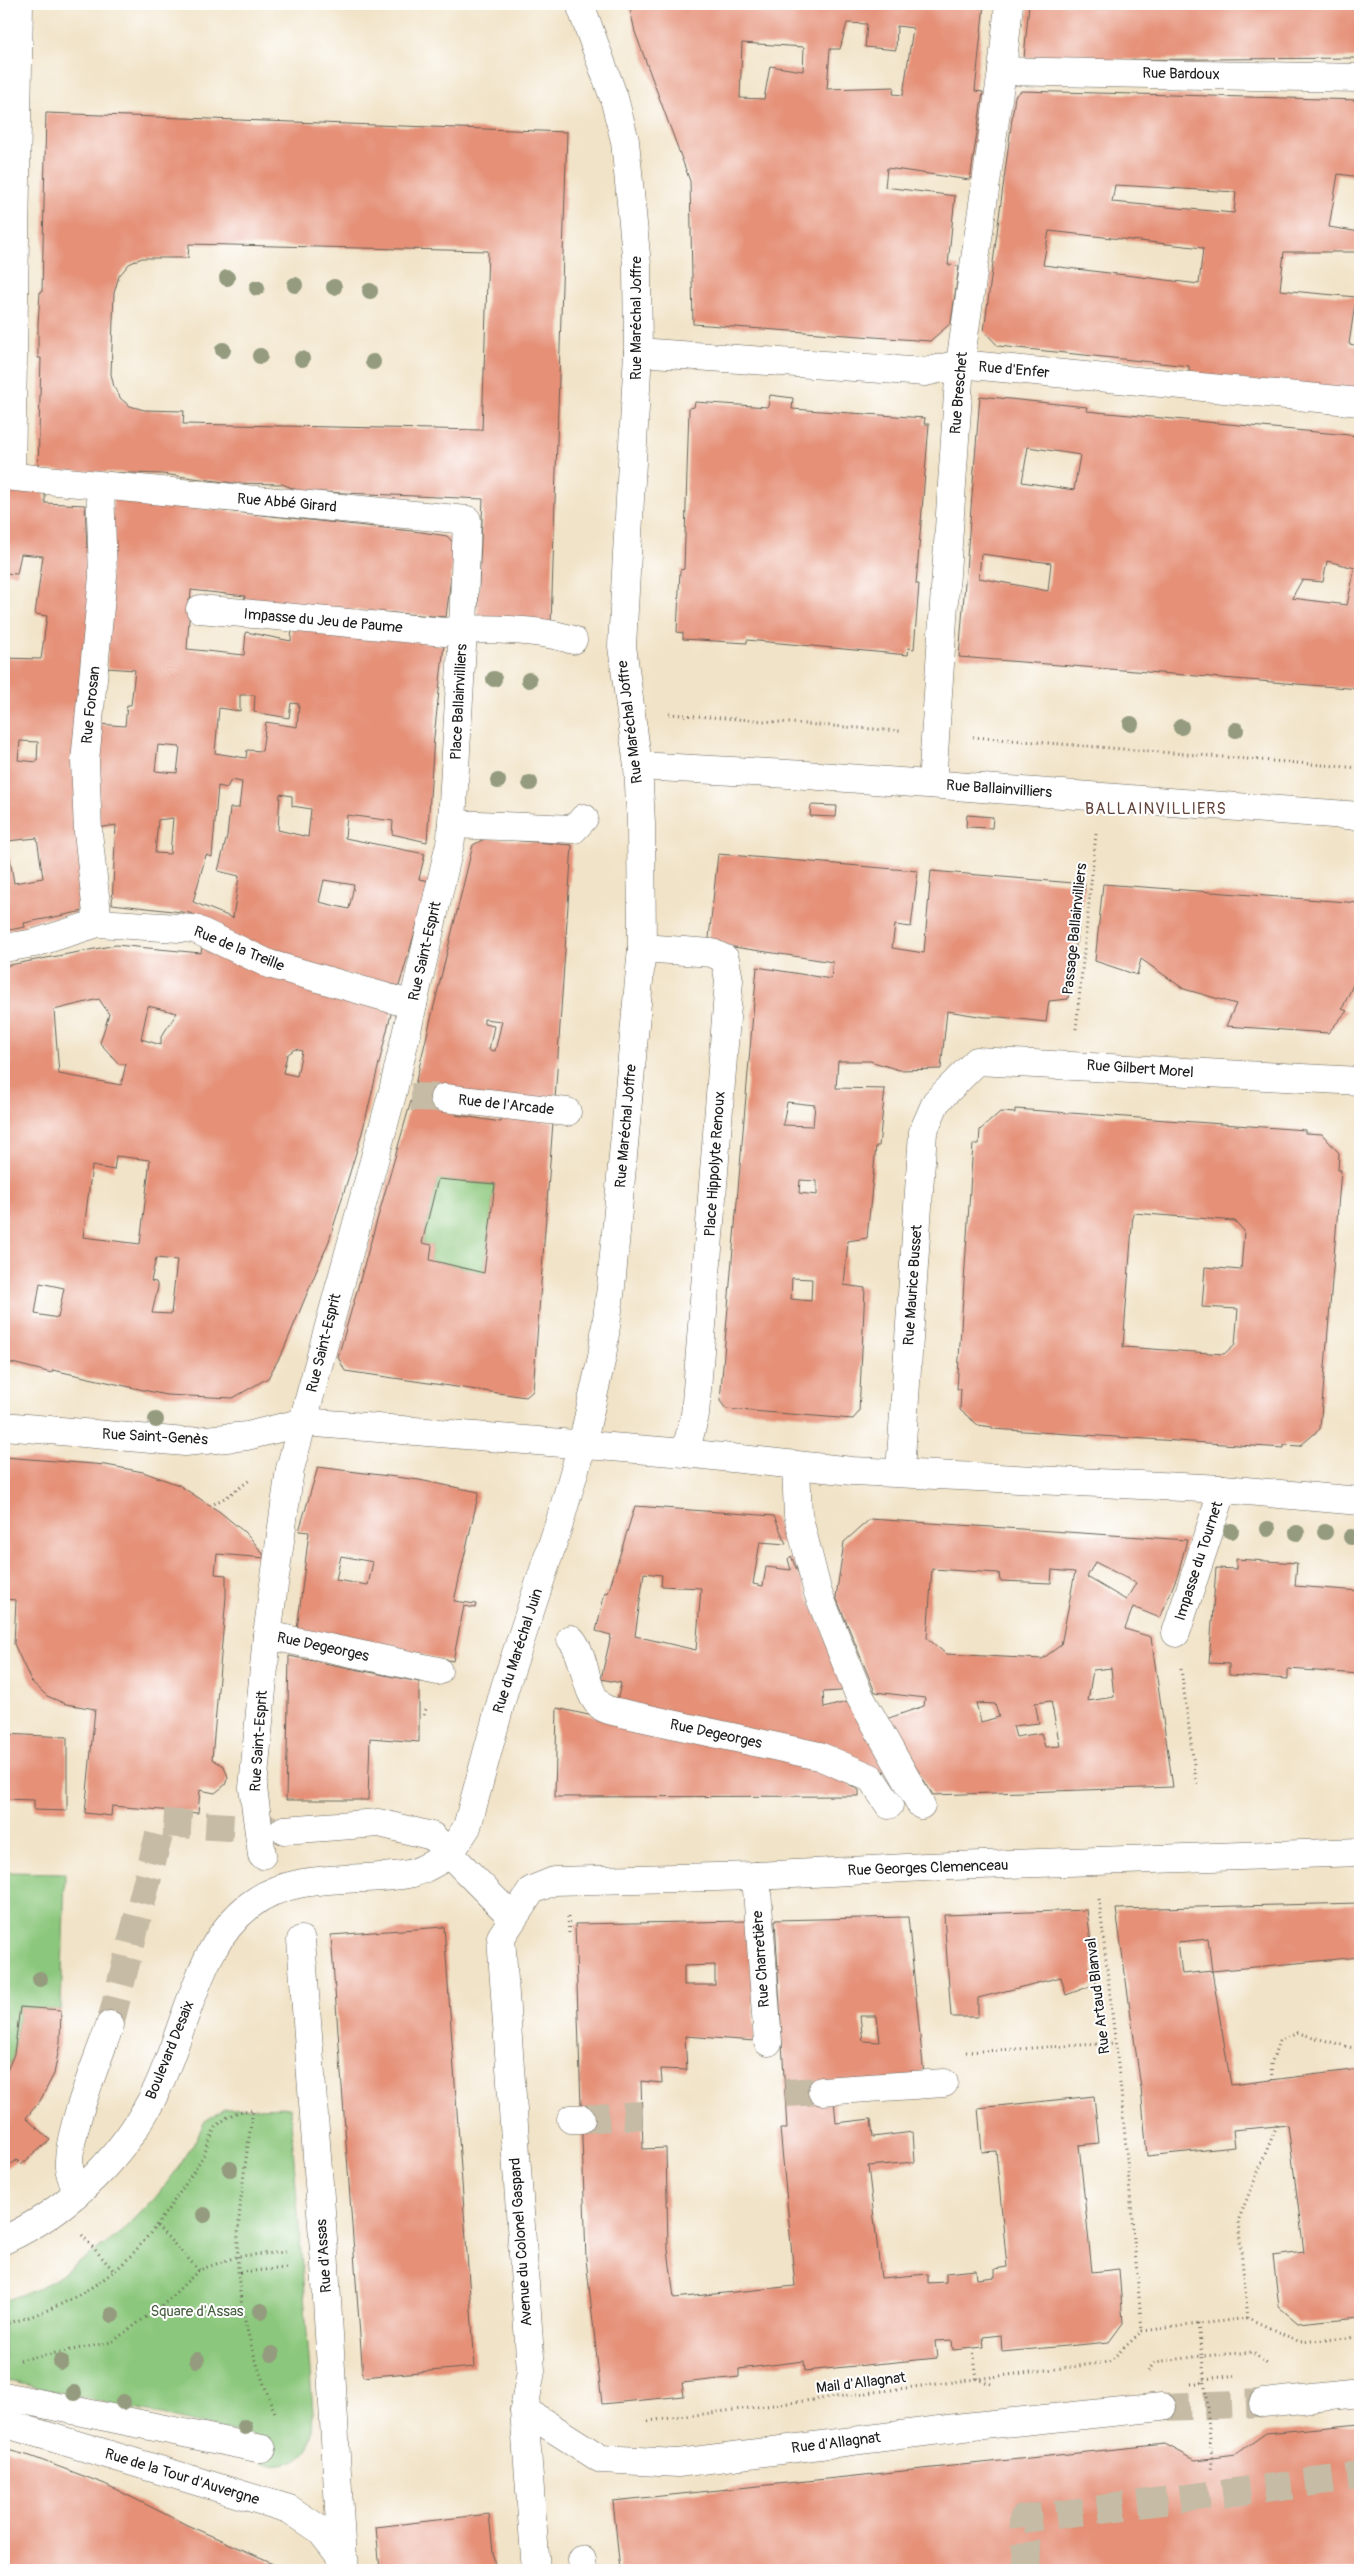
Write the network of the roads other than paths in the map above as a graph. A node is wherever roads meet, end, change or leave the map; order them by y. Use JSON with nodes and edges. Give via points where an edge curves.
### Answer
{"nodes":[{"id":1,"x":19,"y":4,"type":"edge"},
{"id":2,"x":580,"y":4,"type":"edge"},
{"id":3,"x":1009,"y":4,"type":"edge"},
{"id":4,"x":1002,"y":71,"type":"junction"},
{"id":5,"x":1360,"y":78,"type":"edge"},
{"id":6,"x":638,"y":352,"type":"junction"},
{"id":7,"x":960,"y":364,"type":"junction"},
{"id":8,"x":1360,"y":402,"type":"edge"},
{"id":9,"x":7,"y":476,"type":"edge"},
{"id":10,"x":100,"y":486,"type":"junction"},
{"id":11,"x":200,"y":609,"type":"dead end"},
{"id":12,"x":457,"y":628,"type":"junction"},
{"id":13,"x":572,"y":640,"type":"dead end"},
{"id":14,"x":638,"y":766,"type":"junction"},
{"id":15,"x":932,"y":784,"type":"junction"},
{"id":16,"x":1360,"y":816,"type":"edge"},
{"id":17,"x":584,"y":818,"type":"dead end"},
{"id":18,"x":452,"y":832,"type":"junction"},
{"id":19,"x":98,"y":923,"type":"junction"},
{"id":20,"x":4,"y":948,"type":"edge"},
{"id":21,"x":642,"y":948,"type":"junction"},
{"id":22,"x":413,"y":1005,"type":"junction"},
{"id":23,"x":1360,"y":1080,"type":"edge"},
{"id":24,"x":444,"y":1098,"type":"tunnel mouth"},
{"id":25,"x":936,"y":1102,"type":"joint"},
{"id":26,"x":567,"y":1112,"type":"dead end"},
{"id":27,"x":304,"y":1422,"type":"junction"},
{"id":28,"x":4,"y":1426,"type":"edge"},
{"id":29,"x":582,"y":1445,"type":"junction"},
{"id":30,"x":686,"y":1453,"type":"junction"},
{"id":31,"x":796,"y":1466,"type":"junction"},
{"id":32,"x":900,"y":1472,"type":"junction"},
{"id":33,"x":1223,"y":1489,"type":"junction"},
{"id":34,"x":1360,"y":1501,"type":"edge"},
{"id":35,"x":1176,"y":1633,"type":"road end"},
{"id":36,"x":268,"y":1635,"type":"junction"},
{"id":37,"x":571,"y":1639,"type":"dead end"},
{"id":38,"x":438,"y":1671,"type":"dead end"},
{"id":39,"x":889,"y":1805,"type":"dead end"},
{"id":40,"x":922,"y":1805,"type":"dead end"},
{"id":41,"x":284,"y":1830,"type":"tunnel mouth"},
{"id":42,"x":1360,"y":1852,"type":"edge"},
{"id":43,"x":262,"y":1855,"type":"dead end"},
{"id":44,"x":449,"y":1855,"type":"junction"},
{"id":45,"x":756,"y":1876,"type":"junction"},
{"id":46,"x":512,"y":1917,"type":"junction"},
{"id":47,"x":301,"y":1940,"type":"dead end"},
{"id":48,"x":110,"y":2026,"type":"tunnel mouth"},
{"id":49,"x":768,"y":2042,"type":"dead end"},
{"id":50,"x":944,"y":2084,"type":"dead end"},
{"id":51,"x":822,"y":2091,"type":"tunnel mouth"},
{"id":52,"x":68,"y":2200,"type":"junction"},
{"id":53,"x":4,"y":2240,"type":"edge"},
{"id":54,"x":1360,"y":2393,"type":"edge"},
{"id":55,"x":4,"y":2396,"type":"edge"},
{"id":56,"x":1263,"y":2402,"type":"tunnel mouth"},
{"id":57,"x":1162,"y":2407,"type":"tunnel mouth"},
{"id":58,"x":524,"y":2410,"type":"junction"},
{"id":59,"x":4,"y":2423,"type":"edge"},
{"id":60,"x":262,"y":2449,"type":"dead end"},
{"id":61,"x":347,"y":2565,"type":"edge"},
{"id":62,"x":536,"y":2570,"type":"edge"}],
"edges":[{"from":1,"to":9,"type":"street"},
{"from":2,"to":6,"type":"street","name":"Rue Maréchal Joffre","via":[[614,98],[625,141],[637,265]]},
{"from":3,"to":4,"type":"street","name":"Rue Breschet"},
{"from":4,"to":5,"type":"street","name":"Rue Bardoux"},
{"from":4,"to":7,"type":"street","name":"Rue Breschet"},
{"from":6,"to":7,"type":"street","name":"Rue d'Enfer","via":[[925,372]]},
{"from":6,"to":14,"type":"street","name":"Rue Maréchal Joffre","via":[[622,646]]},
{"from":7,"to":8,"type":"street","name":"Rue d'Enfer"},
{"from":7,"to":15,"type":"street","name":"Rue Breschet"},
{"from":9,"to":10,"type":"street","name":"Rue Abbé Girard"},
{"from":10,"to":12,"type":"street","name":"Rue Abbé Girard","via":[[467,520]]},
{"from":10,"to":19,"type":"street","name":"Rue Forosan","via":[[103,576],[84,761]]},
{"from":11,"to":12,"type":"street","name":"Impasse du Jeu de Paume"},
{"from":12,"to":13,"type":"street","name":"Place Ballainvilliers","via":[[555,634]]},
{"from":12,"to":18,"type":"street","name":"Place Ballainvilliers"},
{"from":14,"to":15,"type":"street","name":"Rue Ballainvilliers"},
{"from":14,"to":21,"type":"street","name":"Rue Maréchal Joffre"},
{"from":15,"to":16,"type":"street","name":"Rue Ballainvilliers"},
{"from":17,"to":18,"type":"street","via":[[574,829]]},
{"from":18,"to":22,"type":"street","name":"Rue Saint-Esprit"},
{"from":19,"to":20,"type":"street","name":"Rue de la Treille","via":[[35,943]]},
{"from":19,"to":22,"type":"street","name":"Rue de la Treille","via":[[196,929],[268,964]]},
{"from":21,"to":29,"type":"street","name":"Rue Maréchal Joffre","via":[[611,1287],[602,1357]]},
{"from":21,"to":30,"type":"street","name":"Place Hippolyte Renoux","via":[[712,953],[725,960],[729,980],[696,1415]]},
{"from":22,"to":27,"type":"street","name":"Rue Saint-Esprit","via":[[402,1094],[346,1258]]},
{"from":23,"to":25,"type":"street","name":"Rue Gilbert Morel","via":[[977,1061]]},
{"from":24,"to":26,"type":"street","name":"Rue de l'Arcade"},
{"from":25,"to":32,"type":"street","name":"Rue Maurice Busset","via":[[923,1132]]},
{"from":27,"to":28,"type":"street","name":"Rue Saint-Genès","via":[[247,1436],[185,1442]]},
{"from":27,"to":29,"type":"street","name":"Rue Saint-Genès"},
{"from":27,"to":36,"type":"street","name":"Rue Saint-Esprit","via":[[290,1469]]},
{"from":29,"to":30,"type":"street","name":"Rue Saint-Genès"},
{"from":29,"to":44,"type":"street","name":"Rue du Maréchal Juin","via":[[505,1687],[467,1827]]},
{"from":30,"to":31,"type":"street","name":"Rue Saint-Genès"},
{"from":31,"to":32,"type":"street","name":"Rue Saint-Genès"},
{"from":31,"to":40,"type":"street","via":[[798,1515],[818,1593],[859,1695]]},
{"from":32,"to":33,"type":"street","name":"Rue Saint-Genès"},
{"from":33,"to":34,"type":"street","name":"Rue Saint-Genès"},
{"from":33,"to":35,"type":"street","name":"Impasse du Tournet"},
{"from":36,"to":38,"type":"street","name":"Rue Degeorges"},
{"from":36,"to":43,"type":"street","name":"Rue Saint-Esprit","via":[[253,1788]]},
{"from":37,"to":39,"type":"street","name":"Rue Degeorges","via":[[578,1648],[592,1695],[602,1707],[819,1756],[871,1778]]},
{"from":41,"to":44,"type":"street","via":[[379,1823],[432,1836]]},
{"from":42,"to":45,"type":"street","name":"Rue Georges Clemenceau"},
{"from":44,"to":46,"type":"street"},
{"from":44,"to":52,"type":"street","name":"Boulevard Desaix","via":[[410,1874],[297,1885],[251,1904],[229,1925],[214,1946],[200,1974],[157,2089],[131,2135],[99,2172]]},
{"from":45,"to":46,"type":"street","name":"Rue Georges Clemenceau","via":[[554,1881],[532,1890]]},
{"from":45,"to":49,"type":"street","name":"Rue Charretière"},
{"from":46,"to":58,"type":"street","name":"Avenue du Colonel Gaspard","via":[[500,1936],[530,2371]]},
{"from":47,"to":61,"type":"street","name":"Rue d'Assas"},
{"from":48,"to":52,"type":"street","via":[[82,2105],[70,2153]]},
{"from":50,"to":51,"type":"street"},
{"from":52,"to":53,"type":"street","name":"Boulevard Desaix"},
{"from":54,"to":56,"type":"street"},
{"from":55,"to":60,"type":"street"},
{"from":57,"to":58,"type":"street","name":"Rue d'Allagnat","via":[[678,2462],[601,2459]]},
{"from":58,"to":62,"type":"street","name":"Avenue du Colonel Gaspard"},
{"from":59,"to":61,"type":"street","name":"Rue de la Tour d'Auvergne","via":[[288,2509],[319,2529]]}]}
